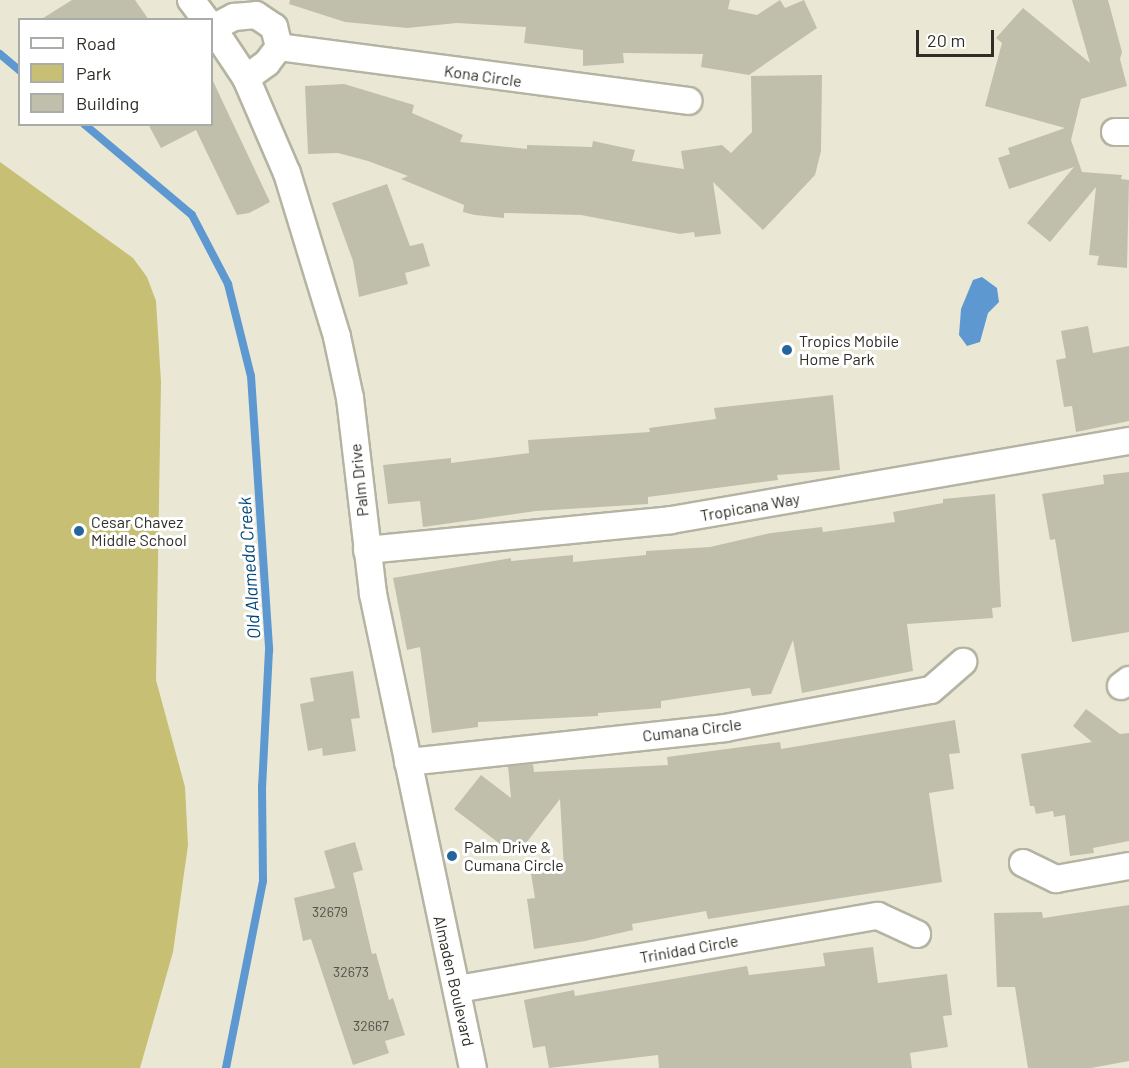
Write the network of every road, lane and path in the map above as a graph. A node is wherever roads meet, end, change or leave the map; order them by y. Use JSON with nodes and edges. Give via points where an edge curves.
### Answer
{"nodes":[{"id":1,"x":191,"y":0,"type":"edge"},
{"id":2,"x":257,"y":7,"type":"edge"},
{"id":3,"x":205,"y":18,"type":"edge"},
{"id":4,"x":213,"y":24,"type":"edge"},
{"id":5,"x":213,"y":29,"type":"edge"},
{"id":6,"x":279,"y":47,"type":"junction"},
{"id":7,"x":246,"y":78,"type":"junction"},
{"id":8,"x":688,"y":101,"type":"dead end"},
{"id":9,"x":1129,"y":441,"type":"edge"},
{"id":10,"x":367,"y":550,"type":"junction"},
{"id":11,"x":963,"y":662,"type":"dead end"},
{"id":12,"x":408,"y":762,"type":"junction"},
{"id":13,"x":1023,"y":863,"type":"dead end"},
{"id":14,"x":1129,"y":866,"type":"edge"},
{"id":15,"x":434,"y":893,"type":"joint"},
{"id":16,"x":917,"y":934,"type":"dead end"},
{"id":17,"x":458,"y":989,"type":"junction"},
{"id":18,"x":473,"y":1068,"type":"edge"}],
"edges":[{"from":1,"to":3,"type":"street","name":"Palm Drive"},
{"from":2,"to":4,"type":"street"},
{"from":2,"to":6,"type":"street","via":[[274,27]]},
{"from":5,"to":7,"type":"street","name":"Palm Drive"},
{"from":6,"to":7,"type":"street","via":[[267,63]]},
{"from":6,"to":8,"type":"street","name":"Kona Circle"},
{"from":7,"to":10,"type":"street","name":"Palm Drive","via":[[287,174],[338,337],[350,398]]},
{"from":9,"to":10,"type":"street","name":"Tropicana Way","via":[[671,520]]},
{"from":10,"to":12,"type":"street","name":"Palm Drive"},
{"from":11,"to":12,"type":"street","name":"Cumana Circle","via":[[931,690],[725,728]]},
{"from":12,"to":15,"type":"street","name":"Palm Drive"},
{"from":13,"to":14,"type":"street","via":[[1056,879]]},
{"from":15,"to":17,"type":"street","name":"Almaden Boulevard"},
{"from":16,"to":17,"type":"street","name":"Trinidad Circle","via":[[878,916]]},
{"from":17,"to":18,"type":"street","name":"Almaden Boulevard"}]}
